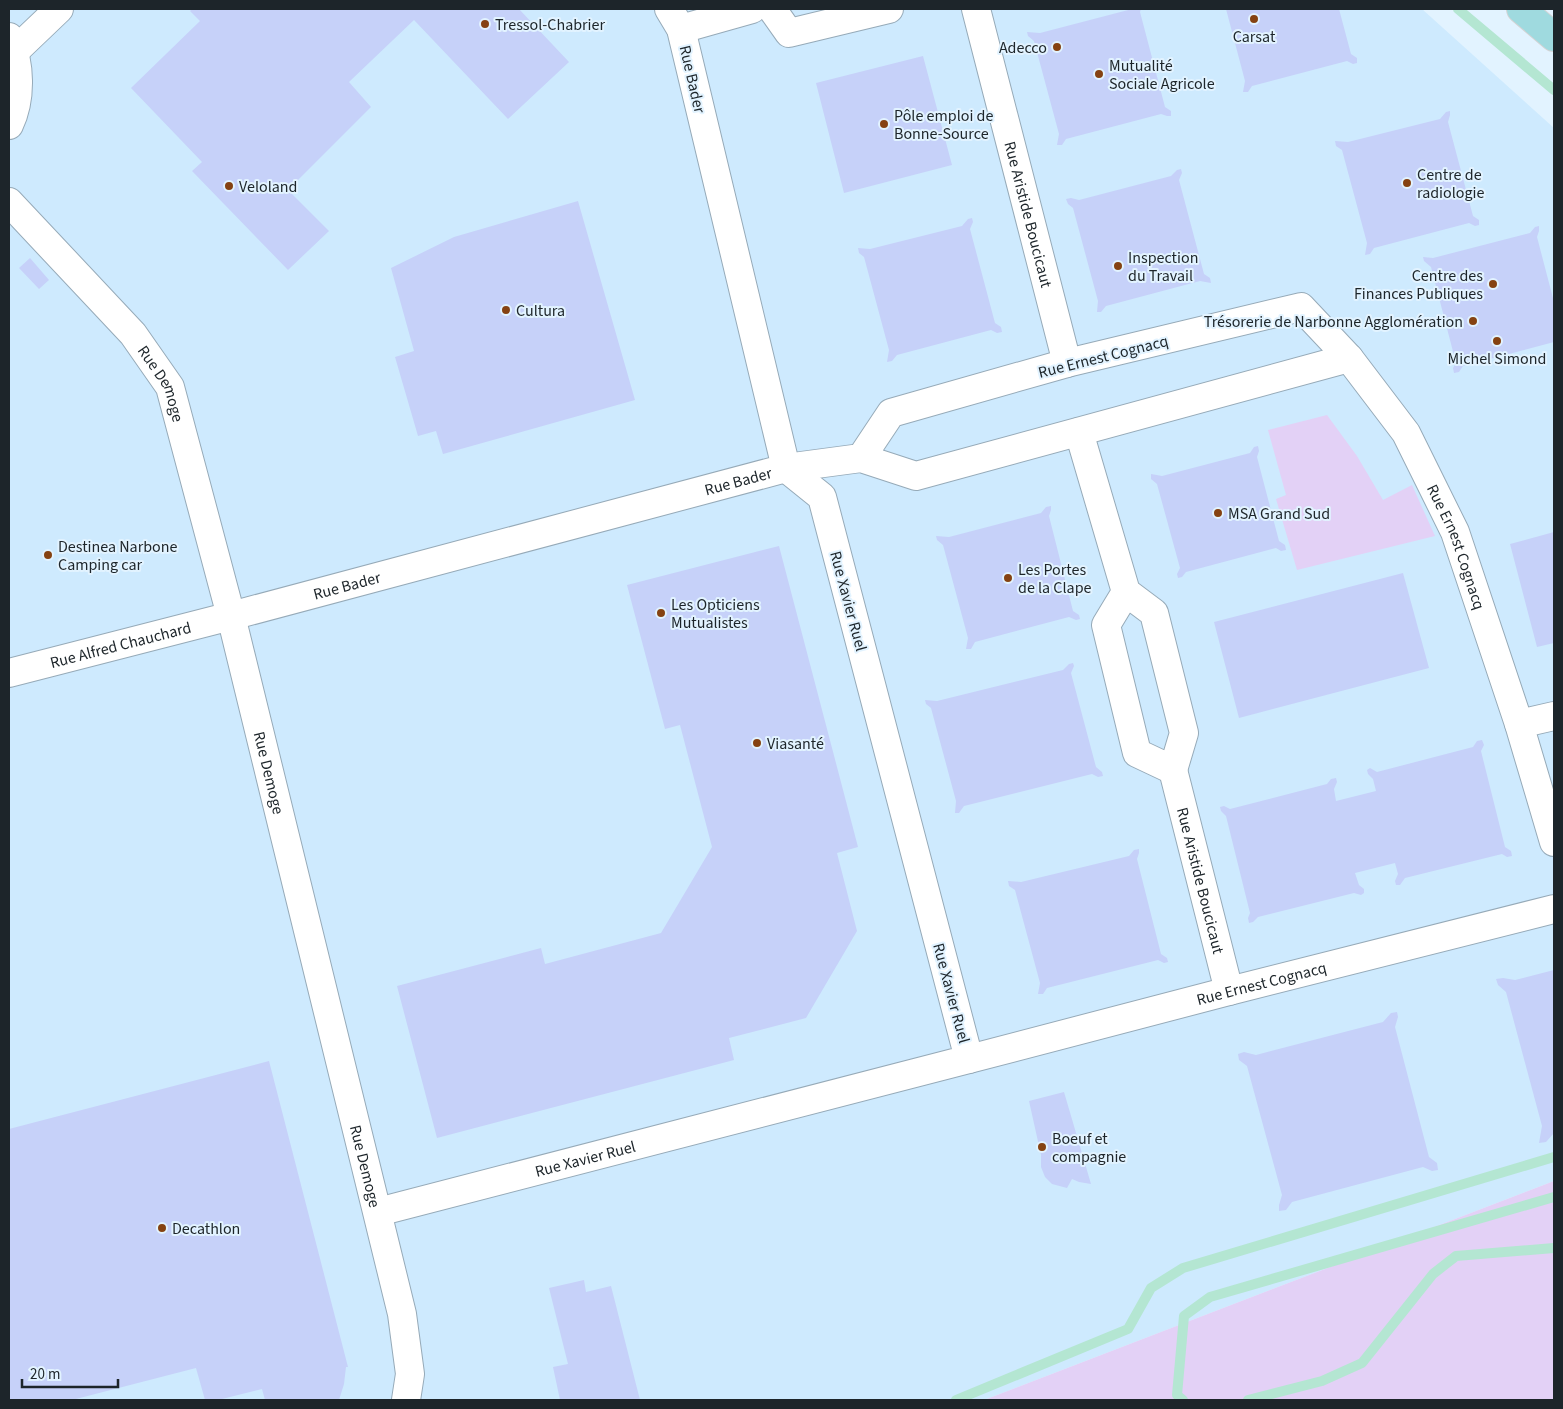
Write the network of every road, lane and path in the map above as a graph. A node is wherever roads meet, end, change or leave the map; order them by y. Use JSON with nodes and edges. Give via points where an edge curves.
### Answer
{"nodes":[{"id":1,"x":59,"y":9,"type":"edge"},
{"id":2,"x":752,"y":9,"type":"edge"},
{"id":3,"x":772,"y":9,"type":"edge"},
{"id":4,"x":889,"y":9,"type":"edge"},
{"id":5,"x":976,"y":9,"type":"edge"},
{"id":6,"x":1521,"y":9,"type":"edge"},
{"id":7,"x":675,"y":19,"type":"edge"},
{"id":8,"x":1554,"y":37,"type":"edge"},
{"id":9,"x":12,"y":44,"type":"edge"},
{"id":10,"x":9,"y":125,"type":"edge"},
{"id":11,"x":9,"y":202,"type":"edge"},
{"id":12,"x":1349,"y":358,"type":"junction"},
{"id":13,"x":1067,"y":363,"type":"junction"},
{"id":14,"x":1079,"y":432,"type":"junction"},
{"id":15,"x":860,"y":458,"type":"junction"},
{"id":16,"x":786,"y":468,"type":"junction"},
{"id":17,"x":1126,"y":592,"type":"junction"},
{"id":18,"x":231,"y":616,"type":"junction"},
{"id":19,"x":9,"y":673,"type":"edge"},
{"id":20,"x":1554,"y":716,"type":"edge"},
{"id":21,"x":1519,"y":724,"type":"junction"},
{"id":22,"x":1173,"y":770,"type":"junction"},
{"id":23,"x":1554,"y":842,"type":"edge"},
{"id":24,"x":1554,"y":909,"type":"edge"},
{"id":25,"x":1229,"y":991,"type":"junction"},
{"id":26,"x":969,"y":1059,"type":"junction"},
{"id":27,"x":378,"y":1212,"type":"junction"},
{"id":28,"x":406,"y":1400,"type":"edge"}],
"edges":[{"from":1,"to":9,"type":"street"},
{"from":2,"to":7,"type":"street"},
{"from":3,"to":4,"type":"street","via":[[789,33]]},
{"from":5,"to":13,"type":"street","name":"Rue Aristide Boucicaut"},
{"from":6,"to":8,"type":"main road"},
{"from":7,"to":16,"type":"street","name":"Rue Bader"},
{"from":9,"to":10,"type":"street","via":[[18,84]]},
{"from":11,"to":18,"type":"street","name":"Rue Demoge","via":[[133,334],[170,387]]},
{"from":12,"to":13,"type":"street","name":"Rue Ernest Cognacq","via":[[1301,307]]},
{"from":12,"to":14,"type":"street"},
{"from":12,"to":21,"type":"street","name":"Rue Ernest Cognacq","via":[[1406,433],[1455,532]]},
{"from":13,"to":15,"type":"street","name":"Rue Ernest Cognacq","via":[[890,413]]},
{"from":14,"to":15,"type":"street","via":[[916,476]]},
{"from":14,"to":17,"type":"street"},
{"from":15,"to":16,"type":"street"},
{"from":16,"to":18,"type":"street","name":"Rue Bader"},
{"from":16,"to":26,"type":"street","name":"Rue Xavier Ruel","via":[[822,497]]},
{"from":17,"to":22,"type":"street","via":[[1154,614],[1184,733]]},
{"from":17,"to":22,"type":"street","via":[[1106,625],[1137,753]]},
{"from":18,"to":19,"type":"street","name":"Rue Alfred Chauchard"},
{"from":18,"to":27,"type":"street","name":"Rue Demoge"},
{"from":20,"to":21,"type":"street"},
{"from":21,"to":23,"type":"street","name":"Rue Ernest Cognacq"},
{"from":22,"to":25,"type":"street","name":"Rue Aristide Boucicaut"},
{"from":24,"to":25,"type":"street","name":"Rue Ernest Cognacq"},
{"from":25,"to":26,"type":"street","name":"Rue Ernest Cognacq"},
{"from":26,"to":27,"type":"street","name":"Rue Xavier Ruel"},
{"from":27,"to":28,"type":"street","name":"Rue Demoge","via":[[402,1314],[410,1374]]}]}
